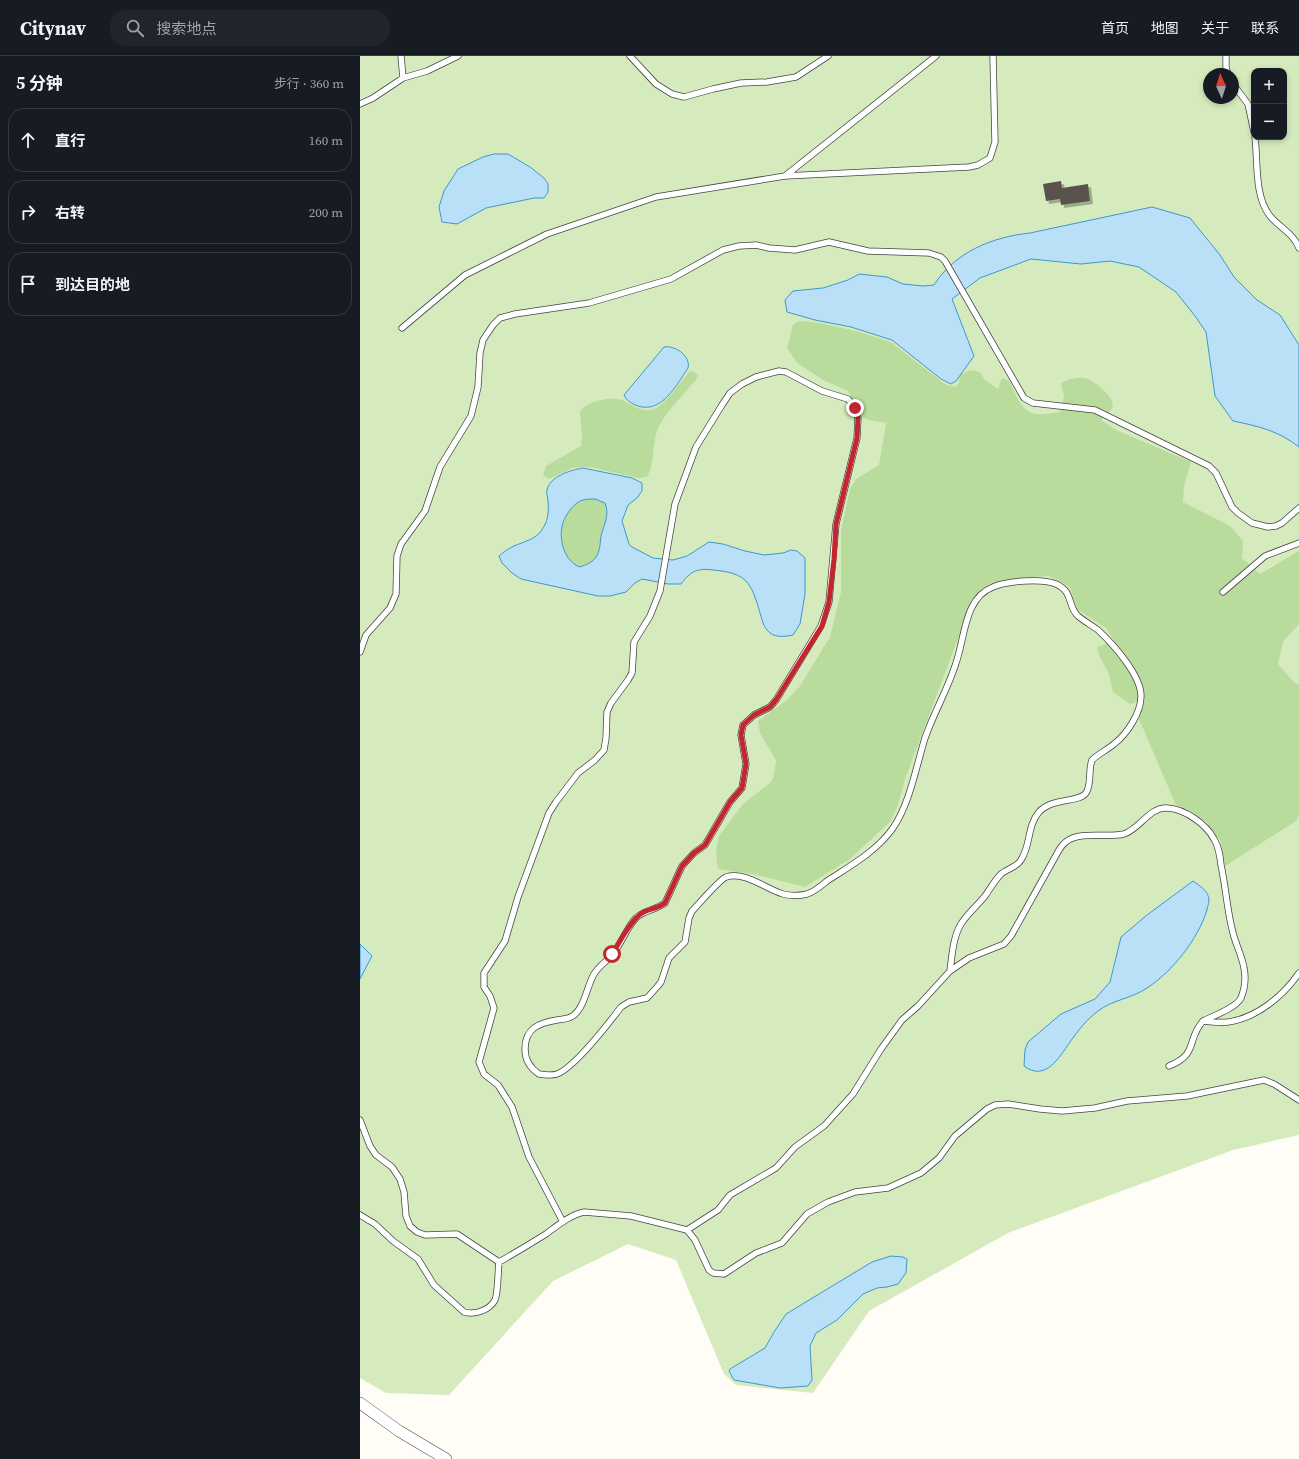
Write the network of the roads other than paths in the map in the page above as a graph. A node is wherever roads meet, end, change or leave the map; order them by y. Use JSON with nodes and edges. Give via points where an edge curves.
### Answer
{"nodes":[{"id":1,"x":401,"y":56,"type":"edge"},
{"id":2,"x":458,"y":56,"type":"edge"},
{"id":3,"x":630,"y":56,"type":"edge"},
{"id":4,"x":828,"y":56,"type":"edge"},
{"id":5,"x":936,"y":56,"type":"edge"},
{"id":6,"x":993,"y":56,"type":"edge"},
{"id":7,"x":1226,"y":56,"type":"edge"},
{"id":8,"x":1226,"y":68,"type":"edge"},
{"id":9,"x":403,"y":78,"type":"junction"},
{"id":10,"x":1239,"y":92,"type":"edge"},
{"id":11,"x":360,"y":104,"type":"edge"},
{"id":12,"x":1251,"y":118,"type":"edge"},
{"id":13,"x":1255,"y":140,"type":"edge"},
{"id":14,"x":785,"y":176,"type":"junction"},
{"id":15,"x":1299,"y":248,"type":"edge"},
{"id":16,"x":402,"y":328,"type":"dead end"},
{"id":17,"x":1299,"y":508,"type":"edge"},
{"id":18,"x":1299,"y":543,"type":"edge"},
{"id":19,"x":1223,"y":592,"type":"dead end"},
{"id":20,"x":360,"y":652,"type":"edge"},
{"id":21,"x":950,"y":971,"type":"junction"},
{"id":22,"x":1299,"y":973,"type":"edge"},
{"id":23,"x":1203,"y":1021,"type":"junction"},
{"id":24,"x":1169,"y":1066,"type":"dead end"},
{"id":25,"x":1299,"y":1100,"type":"edge"},
{"id":26,"x":360,"y":1120,"type":"edge"},
{"id":27,"x":360,"y":1215,"type":"edge"},
{"id":28,"x":563,"y":1222,"type":"junction"},
{"id":29,"x":687,"y":1230,"type":"junction"},
{"id":30,"x":499,"y":1262,"type":"junction"},
{"id":31,"x":360,"y":1403,"type":"edge"},
{"id":32,"x":446,"y":1459,"type":"edge"}],
"edges":[{"from":1,"to":9,"type":"lane"},
{"from":2,"to":9,"type":"lane","via":[[427,71]]},
{"from":3,"to":4,"type":"lane","via":[[656,84],[672,94],[684,97],[741,83],[796,77]]},
{"from":5,"to":14,"type":"lane"},
{"from":6,"to":14,"type":"lane","via":[[995,142],[990,158],[985,162],[969,167]]},
{"from":7,"to":8,"type":"lane"},
{"from":9,"to":11,"type":"lane"},
{"from":10,"to":12,"type":"lane","via":[[1248,104]]},
{"from":13,"to":15,"type":"lane","via":[[1262,203]]},
{"from":14,"to":16,"type":"lane","via":[[656,197],[547,234],[465,275]]},
{"from":17,"to":20,"type":"lane","via":[[1276,526],[1252,523],[1232,507],[1216,473],[1209,466],[1095,410],[1033,403],[1024,398],[945,261],[934,254],[868,251],[829,242],[795,250],[756,245],[739,246],[723,250],[671,279],[590,303],[515,314],[500,318],[493,325],[480,353],[478,387],[471,416],[440,467],[425,511],[401,544],[397,556],[396,594],[390,608],[366,635]]},
{"from":18,"to":19,"type":"lane","via":[[1265,556]]},
{"from":21,"to":23,"type":"lane","via":[[969,958],[1004,944],[1067,840],[1084,836],[1125,834],[1159,809],[1174,809],[1192,817],[1209,831],[1218,847],[1233,934],[1244,969],[1244,991],[1237,1003]]},
{"from":21,"to":28,"type":"lane","via":[[954,944],[961,924],[1001,874],[1021,861],[1031,824],[1037,814],[1058,801],[1080,799],[1086,793],[1092,760],[1122,738],[1132,723],[1141,698],[1138,682],[1123,657],[1098,631],[1076,615],[1070,604],[1069,595],[1063,588],[1045,581],[1031,580],[995,586],[984,591],[975,602],[905,802],[894,827],[884,839],[865,856],[808,894],[784,894],[740,876],[723,879],[692,911],[686,942],[669,958],[661,982],[652,994],[621,1007],[566,1070],[552,1075],[538,1074],[525,1057],[525,1043],[530,1032],[537,1025],[567,1019],[574,1015],[594,975],[612,954],[635,919],[665,903],[682,866],[705,845],[730,802],[742,788],[746,764],[741,735],[743,725],[776,700],[822,626],[829,602],[836,524],[857,438],[857,413],[848,398],[822,391],[786,372],[779,371],[756,377],[730,393],[696,447],[675,504],[660,592],[650,616],[634,642],[632,673],[607,712],[604,750],[578,773],[549,813],[518,897],[505,941],[484,973],[484,987],[494,1008],[479,1062],[484,1074],[498,1085],[512,1107],[529,1158]]},
{"from":21,"to":29,"type":"lane","via":[[902,1020],[854,1094],[824,1126],[795,1147],[776,1168],[730,1195],[718,1210]]},
{"from":22,"to":23,"type":"lane","via":[[1290,986],[1259,1012],[1230,1022]]},
{"from":23,"to":24,"type":"lane","via":[[1198,1026],[1185,1058]]},
{"from":25,"to":29,"type":"lane","via":[[1269,1081],[1260,1080],[1187,1096],[1127,1101],[1095,1108],[1062,1111],[1008,1104],[995,1105],[955,1136],[939,1158],[921,1172],[888,1188],[855,1192],[815,1209],[807,1214],[782,1244],[756,1253],[724,1274],[709,1270],[695,1240]]},
{"from":26,"to":30,"type":"lane","via":[[376,1155],[392,1167],[400,1179],[410,1226],[425,1235],[457,1234]]},
{"from":27,"to":30,"type":"lane","via":[[418,1259],[434,1285],[464,1312],[486,1309],[495,1300]]},
{"from":28,"to":29,"type":"lane","via":[[584,1212],[631,1216]]},
{"from":28,"to":30,"type":"lane"},
{"from":31,"to":32,"type":"street","via":[[400,1432]]}]}
